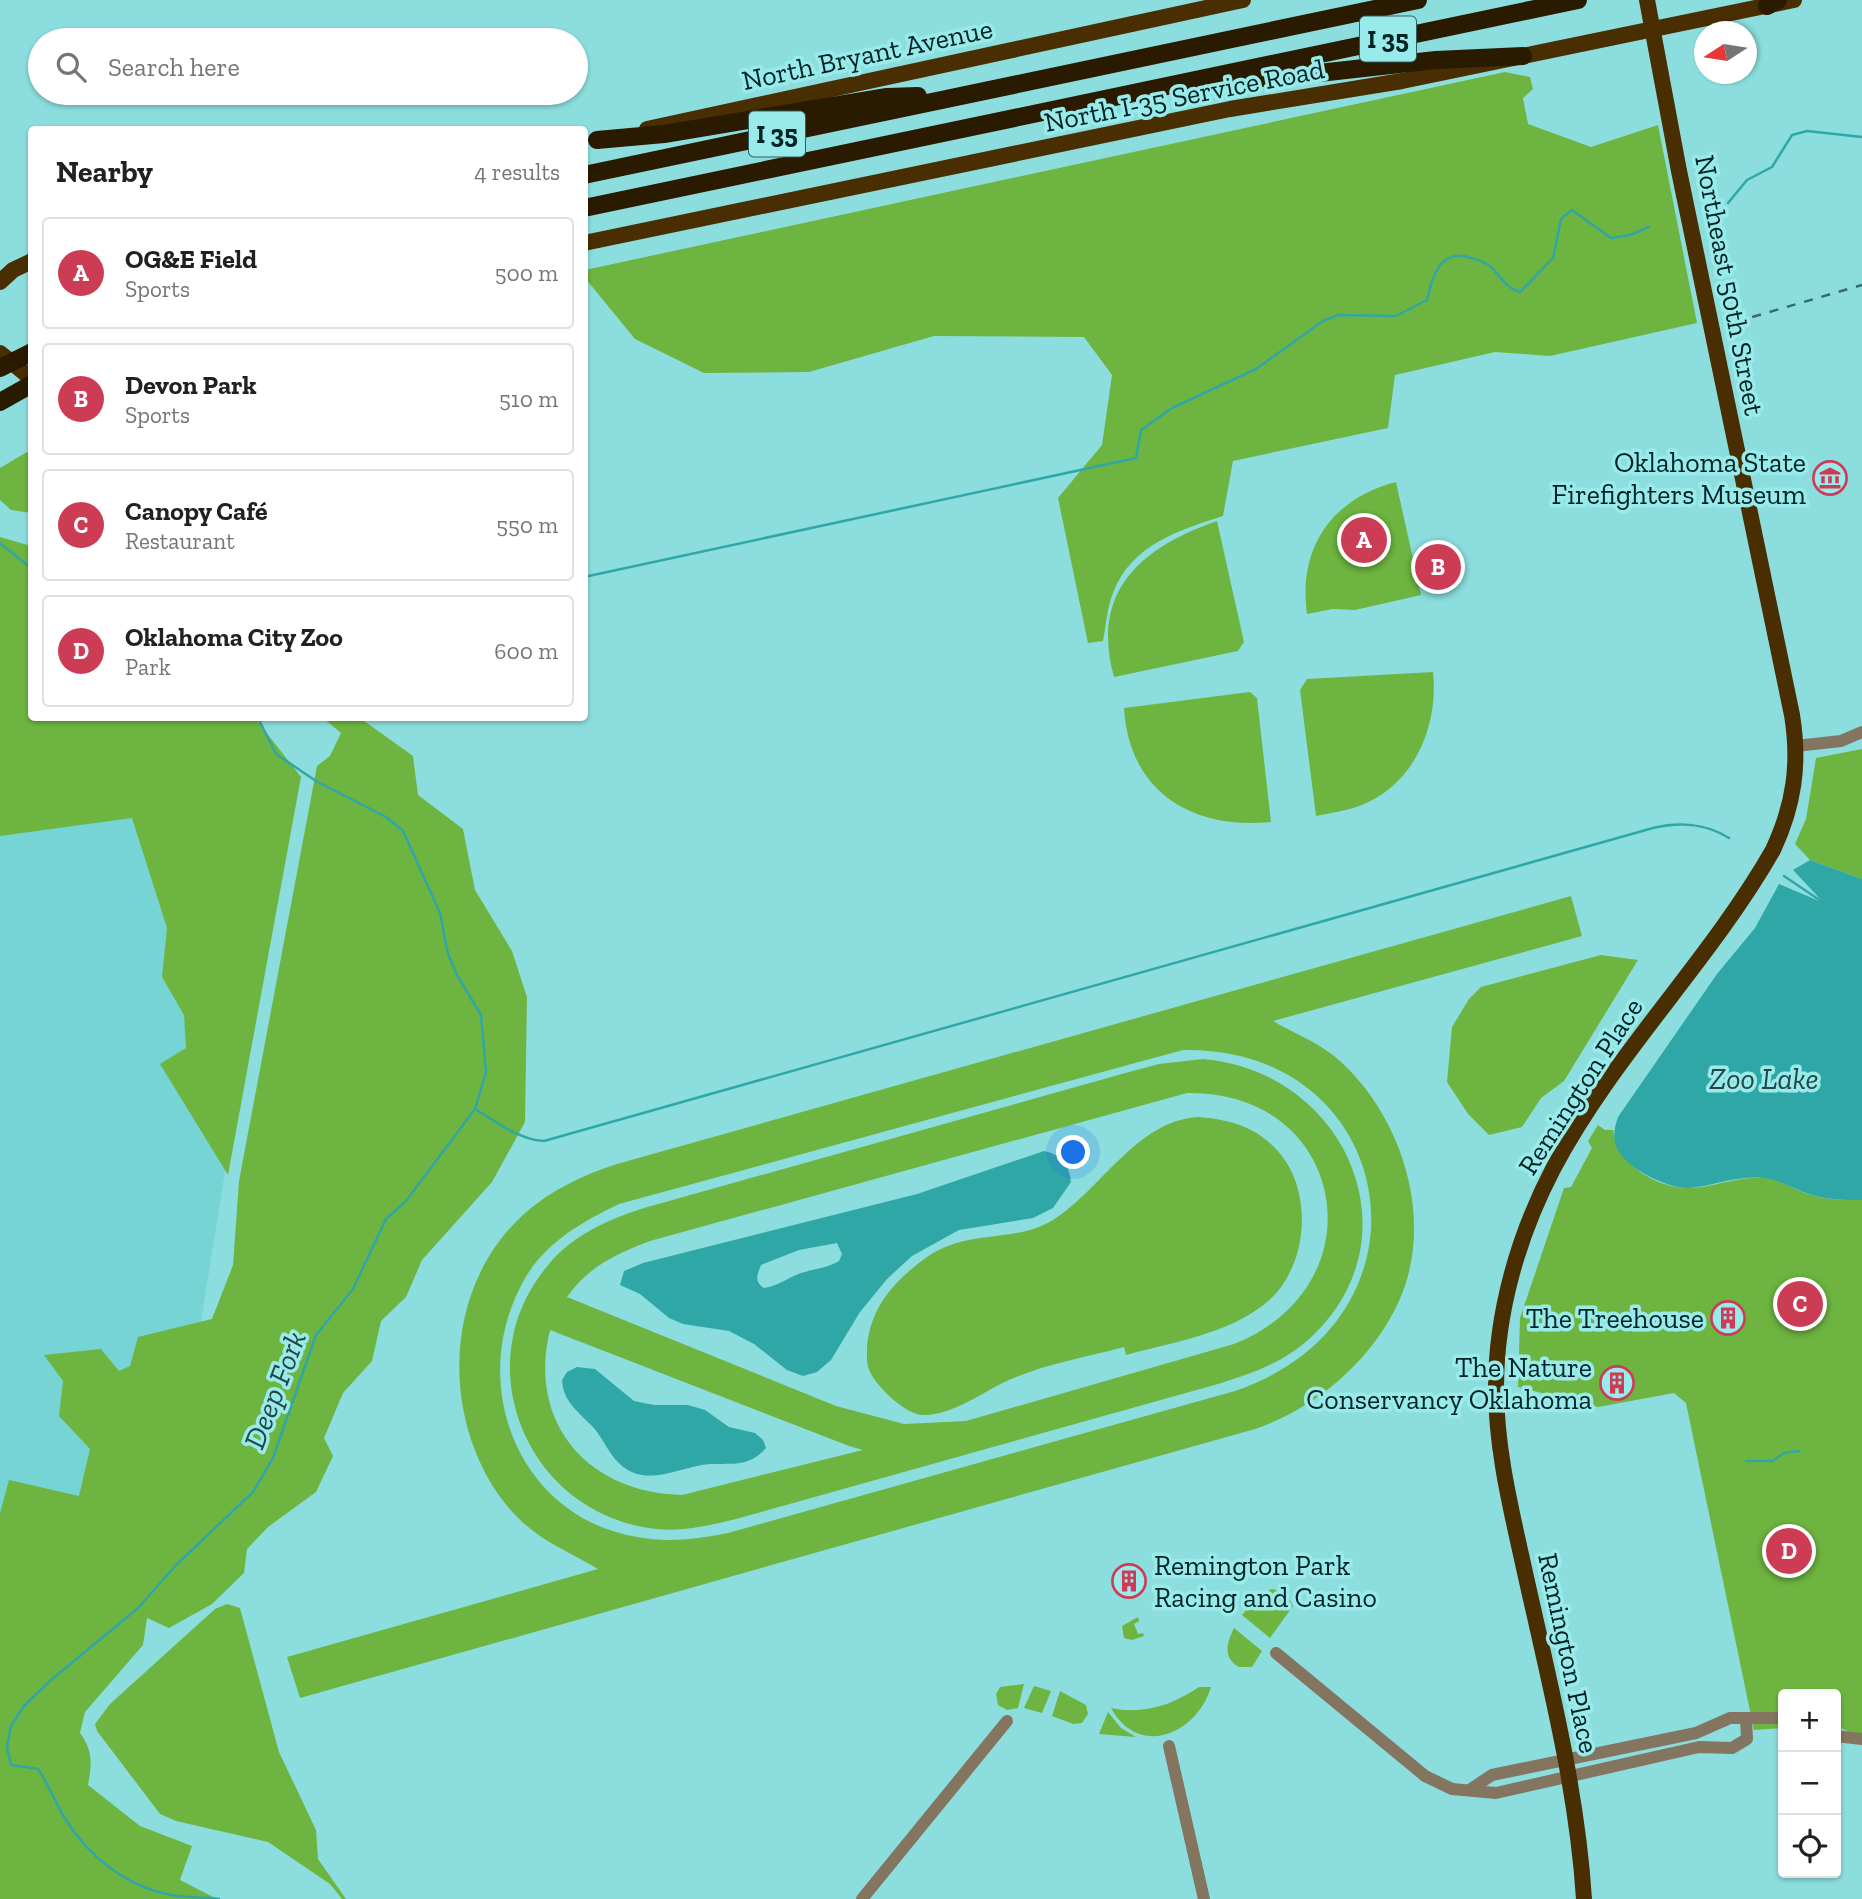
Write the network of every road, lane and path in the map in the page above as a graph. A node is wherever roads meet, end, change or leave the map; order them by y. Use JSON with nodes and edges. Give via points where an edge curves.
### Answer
{"nodes":[{"id":1,"x":1243,"y":0,"type":"edge"},
{"id":2,"x":1418,"y":0,"type":"edge"},
{"id":3,"x":1578,"y":0,"type":"edge"},
{"id":4,"x":1647,"y":0,"type":"edge"},
{"id":5,"x":1794,"y":0,"type":"edge"},
{"id":6,"x":1398,"y":3,"type":"edge"},
{"id":7,"x":1773,"y":3,"type":"edge"},
{"id":8,"x":1653,"y":30,"type":"junction"},
{"id":9,"x":1524,"y":56,"type":"junction"},
{"id":10,"x":1197,"y":78,"type":"junction"},
{"id":11,"x":970,"y":94,"type":"junction"},
{"id":12,"x":591,"y":141,"type":"edge"},
{"id":13,"x":588,"y":174,"type":"edge"},
{"id":14,"x":588,"y":207,"type":"edge"},
{"id":15,"x":588,"y":242,"type":"edge"},
{"id":16,"x":28,"y":261,"type":"edge"},
{"id":17,"x":28,"y":262,"type":"edge"},
{"id":18,"x":0,"y":265,"type":"edge"},
{"id":19,"x":0,"y":282,"type":"edge"},
{"id":20,"x":0,"y":353,"type":"edge"},
{"id":21,"x":28,"y":354,"type":"edge"},
{"id":22,"x":0,"y":368,"type":"edge"},
{"id":23,"x":28,"y":378,"type":"edge"},
{"id":24,"x":28,"y":384,"type":"edge"},
{"id":25,"x":0,"y":402,"type":"edge"},
{"id":26,"x":1862,"y":732,"type":"edge"},
{"id":27,"x":1796,"y":746,"type":"junction"},
{"id":28,"x":1276,"y":1653,"type":"dead end"},
{"id":29,"x":1778,"y":1718,"type":"edge"},
{"id":30,"x":1746,"y":1719,"type":"junction"},
{"id":31,"x":1007,"y":1721,"type":"dead end"},
{"id":32,"x":1841,"y":1736,"type":"edge"},
{"id":33,"x":1862,"y":1738,"type":"edge"},
{"id":34,"x":1170,"y":1746,"type":"dead end"},
{"id":35,"x":1567,"y":1768,"type":"junction"},
{"id":36,"x":862,"y":1899,"type":"edge"},
{"id":37,"x":1203,"y":1899,"type":"edge"},
{"id":38,"x":1584,"y":1899,"type":"edge"}],
"edges":[{"from":1,"to":12,"type":"main road","name":"North Bryant Avenue"},
{"from":2,"to":6,"type":"highway","number":"I 35"},
{"from":3,"to":10,"type":"highway","number":"I 35"},
{"from":4,"to":8,"type":"main road","name":"Northeast 50th Street"},
{"from":5,"to":7,"type":"main road","name":"North I-35 Service Road"},
{"from":6,"to":11,"type":"highway","number":"I 35"},
{"from":7,"to":8,"type":"main road","name":"North I-35 Service Road"},
{"from":8,"to":9,"type":"main road","name":"North I-35 Service Road"},
{"from":8,"to":27,"type":"main road","name":"Northeast 50th Street"},
{"from":9,"to":10,"type":"highway","via":[[1436,60],[1274,78]]},
{"from":9,"to":15,"type":"main road","name":"North I-35 Service Road","via":[[1230,109]]},
{"from":10,"to":14,"type":"highway","number":"I 35"},
{"from":11,"to":12,"type":"highway","via":[[887,97],[678,132]]},
{"from":11,"to":13,"type":"highway","number":"I 35"},
{"from":16,"to":18,"type":"main road"},
{"from":17,"to":19,"type":"main road"},
{"from":20,"to":23,"type":"main road"},
{"from":21,"to":22,"type":"highway","bridge":true},
{"from":24,"to":25,"type":"highway"},
{"from":26,"to":27,"type":"street","via":[[1841,741]]},
{"from":27,"to":35,"type":"main road","name":"Remington Place","via":[[1794,790],[1773,850],[1563,1152],[1526,1230],[1507,1293],[1496,1385],[1500,1446]]},
{"from":28,"to":35,"type":"street","via":[[1434,1782],[1452,1789],[1471,1789],[1492,1775]]},
{"from":29,"to":30,"type":"street"},
{"from":30,"to":35,"type":"street","via":[[1730,1718],[1696,1733]]},
{"from":30,"to":35,"type":"street","via":[[1748,1733],[1742,1745],[1699,1747]]},
{"from":31,"to":36,"type":"street"},
{"from":32,"to":33,"type":"street"},
{"from":34,"to":37,"type":"street"},
{"from":35,"to":38,"type":"main road","name":"Remington Place"}]}
